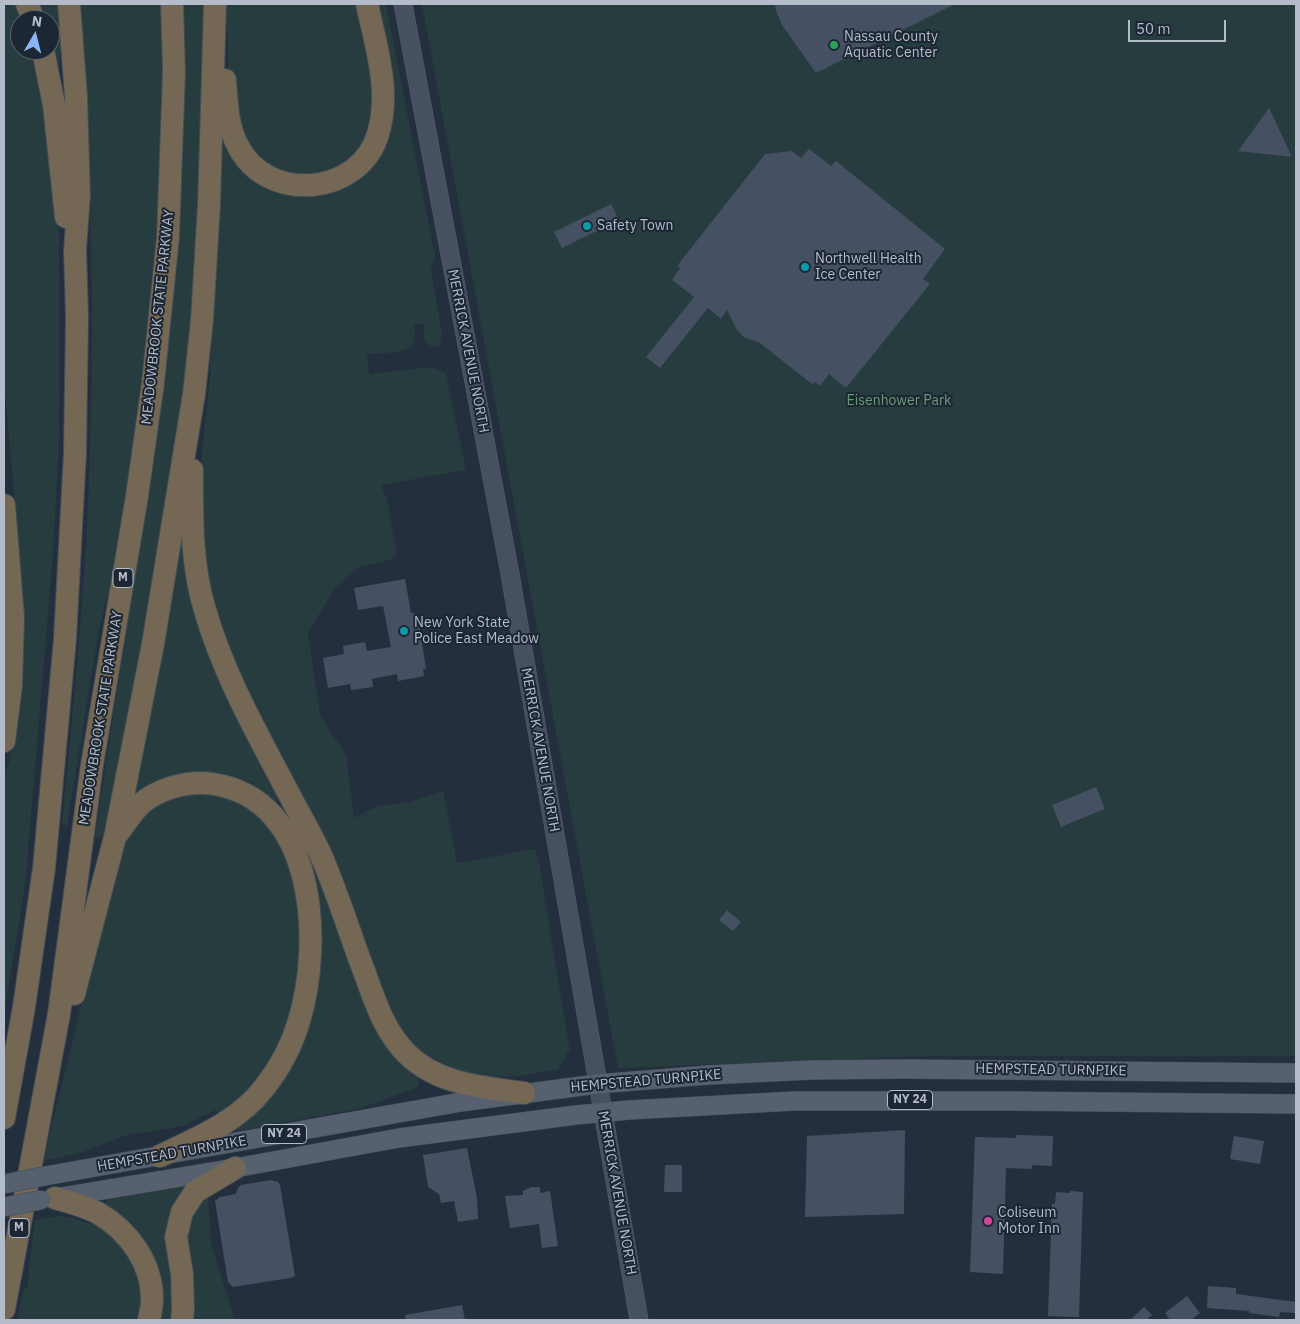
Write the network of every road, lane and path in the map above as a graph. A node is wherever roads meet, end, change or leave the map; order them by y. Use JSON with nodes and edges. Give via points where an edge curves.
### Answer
{"nodes":[{"id":1,"x":69,"y":4,"type":"edge"},
{"id":2,"x":172,"y":4,"type":"edge"},
{"id":3,"x":216,"y":4,"type":"edge"},
{"id":4,"x":367,"y":4,"type":"edge"},
{"id":5,"x":403,"y":4,"type":"edge"},
{"id":6,"x":45,"y":60,"type":"edge"},
{"id":7,"x":76,"y":282,"type":"junction"},
{"id":8,"x":194,"y":394,"type":"junction"},
{"id":9,"x":4,"y":505,"type":"edge"},
{"id":10,"x":4,"y":741,"type":"edge"},
{"id":11,"x":114,"y":837,"type":"junction"},
{"id":12,"x":1296,"y":1073,"type":"edge"},
{"id":13,"x":7,"y":1077,"type":"edge"},
{"id":14,"x":597,"y":1084,"type":"junction"},
{"id":15,"x":524,"y":1093,"type":"junction"},
{"id":16,"x":1296,"y":1104,"type":"edge"},
{"id":17,"x":602,"y":1112,"type":"junction"},
{"id":18,"x":4,"y":1118,"type":"edge"},
{"id":19,"x":34,"y":1147,"type":"junction"},
{"id":20,"x":160,"y":1156,"type":"junction"},
{"id":21,"x":235,"y":1168,"type":"junction"},
{"id":22,"x":4,"y":1184,"type":"edge"},
{"id":23,"x":48,"y":1199,"type":"junction"},
{"id":24,"x":4,"y":1206,"type":"edge"},
{"id":25,"x":4,"y":1309,"type":"edge"},
{"id":26,"x":4,"y":1316,"type":"edge"},
{"id":27,"x":6,"y":1320,"type":"edge"},
{"id":28,"x":148,"y":1320,"type":"edge"},
{"id":29,"x":182,"y":1320,"type":"edge"},
{"id":30,"x":639,"y":1320,"type":"edge"}],
"edges":[{"from":1,"to":7,"type":"highway","via":[[79,195]]},
{"from":2,"to":19,"type":"highway","name":"MEADOWBROOK STATE PARKWAY","number":"M","via":[[174,72],[168,237],[154,383],[92,765],[59,1014]]},
{"from":3,"to":4,"type":"highway","via":[[228,115],[238,148],[253,166],[271,179],[302,187],[332,182],[350,172],[368,155],[378,136],[384,105],[382,77]]},
{"from":3,"to":8,"type":"highway","via":[[209,206]]},
{"from":5,"to":14,"type":"main road","name":"MERRICK AVENUE NORTH","via":[[510,574]]},
{"from":6,"to":7,"type":"highway","via":[[54,105]]},
{"from":7,"to":13,"type":"highway","via":[[75,453],[64,648],[44,868],[24,1006]]},
{"from":8,"to":11,"type":"highway","via":[[153,644]]},
{"from":8,"to":15,"type":"highway","via":[[192,540],[204,609],[239,700],[320,853],[379,1013],[400,1046],[429,1071],[471,1086]]},
{"from":9,"to":10,"type":"highway","via":[[13,617],[11,686]]},
{"from":11,"to":19,"type":"highway"},
{"from":11,"to":20,"type":"highway","via":[[138,807],[154,795],[172,788],[204,782],[239,790],[267,808],[285,830],[300,863],[308,902],[311,938],[307,990],[299,1022],[282,1061],[264,1089],[241,1112]]},
{"from":12,"to":14,"type":"main road","name":"HEMPSTEAD TURNPIKE","number":"NY 24","via":[[876,1069],[726,1074]]},
{"from":13,"to":18,"type":"highway"},
{"from":14,"to":15,"type":"main road","name":"HEMPSTEAD TURNPIKE","number":"NY 24"},
{"from":14,"to":17,"type":"main road","name":"MERRICK AVENUE NORTH"},
{"from":15,"to":20,"type":"main road","name":"HEMPSTEAD TURNPIKE","number":"NY 24"},
{"from":16,"to":17,"type":"main road","name":"HEMPSTEAD TURNPIKE","number":"NY 24","via":[[794,1100]]},
{"from":17,"to":21,"type":"main road","name":"HEMPSTEAD TURNPIKE","number":"NY 24","via":[[399,1138]]},
{"from":17,"to":30,"type":"main road","name":"MERRICK AVENUE NORTH"},
{"from":19,"to":25,"type":"highway","name":"MEADOWBROOK STATE PARKWAY","number":"M"},
{"from":20,"to":22,"type":"main road","name":"HEMPSTEAD TURNPIKE","number":"NY 24","bridge":true},
{"from":21,"to":23,"type":"main road","name":"HEMPSTEAD TURNPIKE","number":"NY 24"},
{"from":21,"to":29,"type":"highway","via":[[195,1192],[182,1212],[176,1237],[182,1274]]},
{"from":23,"to":24,"type":"main road","name":"HEMPSTEAD TURNPIKE","number":"NY 24","bridge":true},
{"from":23,"to":28,"type":"highway","via":[[97,1213],[121,1230],[133,1244],[143,1260],[150,1285],[152,1302]]},
{"from":26,"to":27,"type":"highway"}]}
